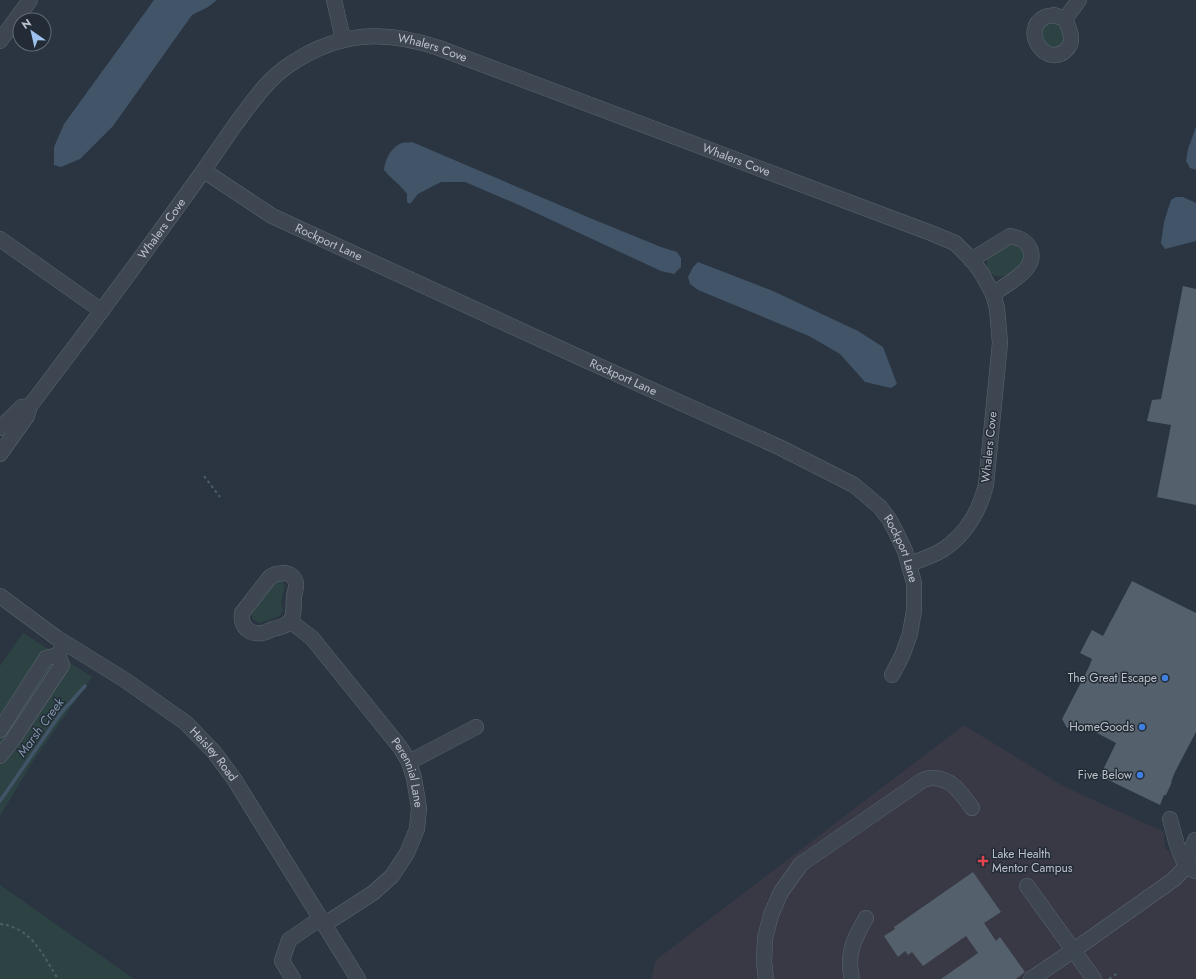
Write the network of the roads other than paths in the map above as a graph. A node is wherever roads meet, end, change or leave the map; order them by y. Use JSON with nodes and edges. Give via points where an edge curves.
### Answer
{"nodes":[{"id":1,"x":30,"y":0,"type":"edge"},
{"id":2,"x":334,"y":0,"type":"edge"},
{"id":3,"x":1079,"y":0,"type":"edge"},
{"id":4,"x":1065,"y":19,"type":"dead end"},
{"id":5,"x":343,"y":39,"type":"junction"},
{"id":6,"x":0,"y":41,"type":"edge"},
{"id":7,"x":204,"y":170,"type":"junction"},
{"id":8,"x":0,"y":239,"type":"edge"},
{"id":9,"x":972,"y":260,"type":"junction"},
{"id":10,"x":993,"y":294,"type":"junction"},
{"id":11,"x":102,"y":311,"type":"junction"},
{"id":12,"x":30,"y":406,"type":"junction"},
{"id":13,"x":0,"y":428,"type":"edge"},
{"id":14,"x":0,"y":454,"type":"edge"},
{"id":15,"x":909,"y":564,"type":"junction"},
{"id":16,"x":0,"y":596,"type":"edge"},
{"id":17,"x":290,"y":621,"type":"dead end"},
{"id":18,"x":61,"y":649,"type":"junction"},
{"id":19,"x":892,"y":675,"type":"dead end"},
{"id":20,"x":476,"y":727,"type":"dead end"},
{"id":21,"x":0,"y":730,"type":"edge"},
{"id":22,"x":0,"y":756,"type":"edge"},
{"id":23,"x":408,"y":762,"type":"junction"},
{"id":24,"x":972,"y":808,"type":"dead end"},
{"id":25,"x":1170,"y":819,"type":"dead end"},
{"id":26,"x":1195,"y":840,"type":"edge"},
{"id":27,"x":1191,"y":868,"type":"edge"},
{"id":28,"x":1027,"y":886,"type":"dead end"},
{"id":29,"x":866,"y":918,"type":"dead end"},
{"id":30,"x":323,"y":921,"type":"junction"},
{"id":31,"x":1074,"y":950,"type":"junction"},
{"id":32,"x":356,"y":978,"type":"edge"},
{"id":33,"x":293,"y":979,"type":"edge"},
{"id":34,"x":766,"y":979,"type":"edge"},
{"id":35,"x":852,"y":979,"type":"edge"},
{"id":36,"x":1031,"y":979,"type":"edge"},
{"id":37,"x":1094,"y":979,"type":"edge"}],
"edges":[{"from":1,"to":6,"type":"street"},
{"from":2,"to":5,"type":"street"},
{"from":3,"to":4,"type":"street"},
{"from":5,"to":7,"type":"street","name":"Whalers Cove","via":[[304,55],[266,84]]},
{"from":5,"to":9,"type":"street","name":"Whalers Cove","via":[[382,36],[421,42],[439,48],[931,233],[955,243]]},
{"from":7,"to":11,"type":"street","name":"Whalers Cove"},
{"from":7,"to":15,"type":"street","name":"Rockport Lane","via":[[272,216],[844,479],[880,507],[895,530]]},
{"from":8,"to":11,"type":"street"},
{"from":9,"to":10,"type":"street","name":"Whalers Cove"},
{"from":9,"to":10,"type":"street","via":[[1010,236],[1026,242],[1029,246],[1032,254],[1031,263],[1026,271]]},
{"from":10,"to":15,"type":"street","name":"Whalers Cove","via":[[1000,343],[984,493],[976,514],[963,532],[933,555]]},
{"from":11,"to":12,"type":"street","name":"Whalers Cove"},
{"from":12,"to":13,"type":"street","name":"Whalers Cove","via":[[22,407]]},
{"from":12,"to":14,"type":"street","name":"Whalers Cove","via":[[27,416]]},
{"from":15,"to":19,"type":"street","name":"Rockport Lane","via":[[914,583],[913,620],[906,647]]},
{"from":16,"to":18,"type":"street","name":"Heisley Road"},
{"from":17,"to":23,"type":"street","name":"Perennial Lane","via":[[312,638],[400,747]]},
{"from":18,"to":21,"type":"street","via":[[46,658]]},
{"from":18,"to":22,"type":"street","via":[[62,664]]},
{"from":18,"to":30,"type":"street","name":"Heisley Road","via":[[126,680],[186,723],[214,752],[234,779]]},
{"from":20,"to":23,"type":"street"},
{"from":23,"to":30,"type":"street","name":"Perennial Lane","via":[[414,778],[418,808],[417,829],[407,853],[392,876],[373,893]]},
{"from":24,"to":34,"type":"street","via":[[958,789],[944,780],[923,780],[801,864],[781,892],[771,915],[765,938]]},
{"from":25,"to":27,"type":"street","via":[[1177,845]]},
{"from":26,"to":27,"type":"street"},
{"from":27,"to":31,"type":"street"},
{"from":28,"to":31,"type":"street"},
{"from":29,"to":35,"type":"street","via":[[856,935],[851,951],[849,969]]},
{"from":30,"to":32,"type":"street","name":"Heisley Road"},
{"from":30,"to":33,"type":"street","name":"Perennial Lane","via":[[289,940],[282,961]]},
{"from":31,"to":36,"type":"street"},
{"from":31,"to":37,"type":"street"}]}
